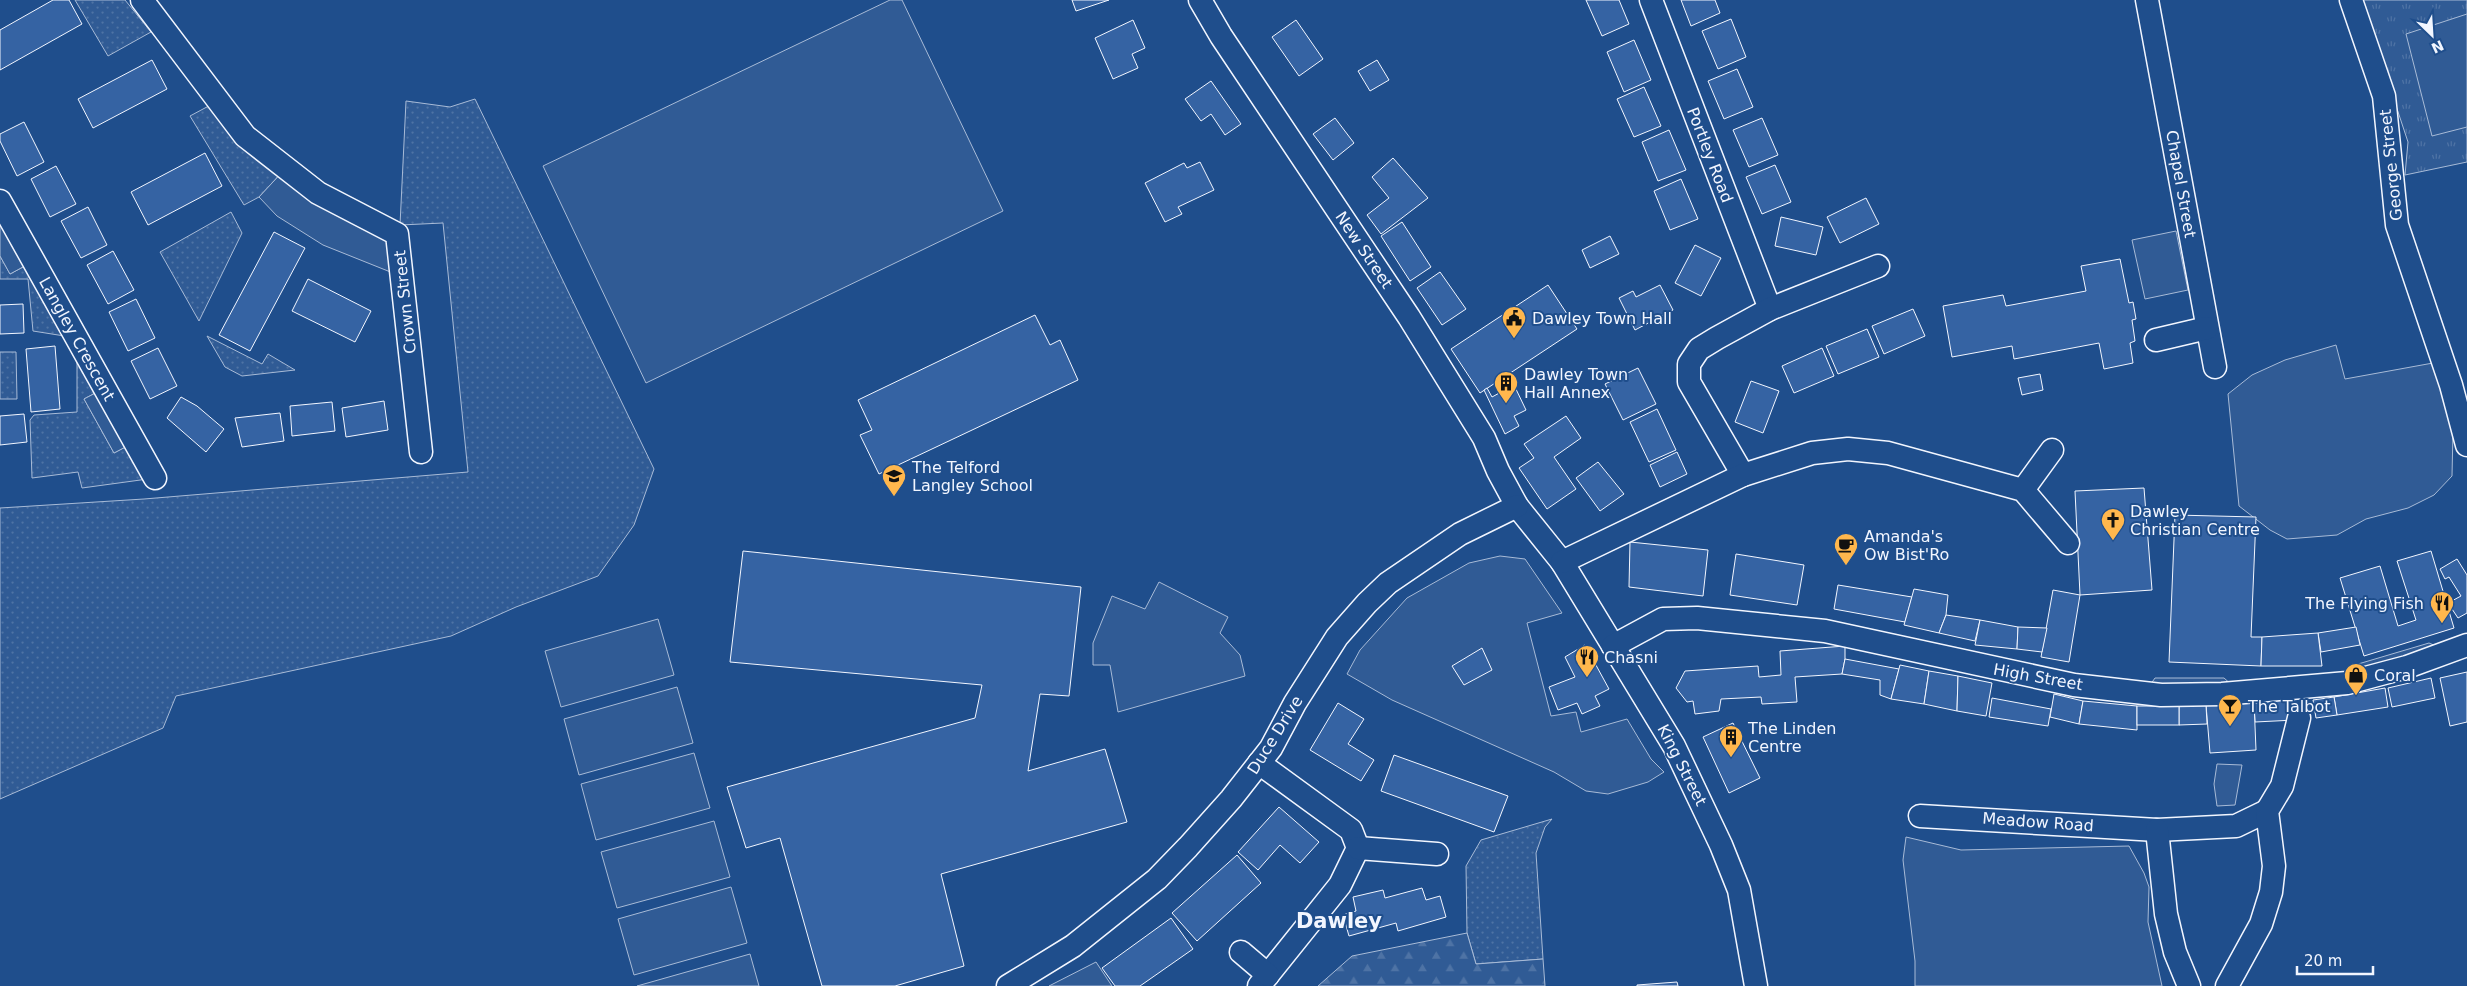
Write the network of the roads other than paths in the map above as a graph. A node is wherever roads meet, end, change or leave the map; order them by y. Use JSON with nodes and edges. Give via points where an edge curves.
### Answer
{"nodes":[{"id":1,"x":142,"y":0,"type":"edge"},
{"id":2,"x":1200,"y":0,"type":"edge"},
{"id":3,"x":1651,"y":0,"type":"edge"},
{"id":4,"x":2148,"y":0,"type":"edge"},
{"id":5,"x":2351,"y":0,"type":"edge"},
{"id":6,"x":0,"y":201,"type":"edge"},
{"id":7,"x":1878,"y":266,"type":"dead end"},
{"id":8,"x":1770,"y":309,"type":"junction"},
{"id":9,"x":2207,"y":328,"type":"junction"},
{"id":10,"x":2156,"y":340,"type":"dead end"},
{"id":11,"x":2214,"y":367,"type":"dead end"},
{"id":12,"x":2467,"y":446,"type":"edge"},
{"id":13,"x":2052,"y":450,"type":"dead end"},
{"id":14,"x":421,"y":452,"type":"dead end"},
{"id":15,"x":1743,"y":475,"type":"junction"},
{"id":16,"x":155,"y":478,"type":"dead end"},
{"id":17,"x":2023,"y":490,"type":"junction"},
{"id":18,"x":1516,"y":506,"type":"junction"},
{"id":19,"x":2068,"y":543,"type":"dead end"},
{"id":20,"x":1562,"y":562,"type":"junction"},
{"id":21,"x":2467,"y":645,"type":"edge"},
{"id":22,"x":1613,"y":646,"type":"junction"},
{"id":23,"x":2299,"y":718,"type":"dead end"},
{"id":24,"x":1259,"y":763,"type":"junction"},
{"id":25,"x":2267,"y":811,"type":"junction"},
{"id":26,"x":1920,"y":816,"type":"dead end"},
{"id":27,"x":2156,"y":830,"type":"junction"},
{"id":28,"x":1358,"y":848,"type":"junction"},
{"id":29,"x":1437,"y":854,"type":"dead end"},
{"id":30,"x":1241,"y":952,"type":"dead end"},
{"id":31,"x":1264,"y":981,"type":"edge"},
{"id":32,"x":1008,"y":986,"type":"edge"},
{"id":33,"x":1756,"y":986,"type":"edge"},
{"id":34,"x":2189,"y":986,"type":"edge"},
{"id":35,"x":2227,"y":986,"type":"edge"}],
"edges":[{"from":1,"to":14,"type":"street","name":"Crown Street","via":[[245,136],[318,193],[397,234]]},
{"from":2,"to":18,"type":"street","name":"New Street","via":[[1220,36],[1408,317],[1484,438]]},
{"from":3,"to":8,"type":"street","name":"Portley Road"},
{"from":4,"to":9,"type":"street","name":"Chapel Street"},
{"from":5,"to":12,"type":"street","name":"George Street","via":[[2384,96],[2397,225],[2452,386]]},
{"from":6,"to":16,"type":"street","name":"Langley Crescent"},
{"from":7,"to":8,"type":"street"},
{"from":8,"to":15,"type":"street","via":[[1699,349],[1689,364],[1689,382]]},
{"from":9,"to":10,"type":"street"},
{"from":9,"to":11,"type":"street","name":"Chapel Street"},
{"from":13,"to":17,"type":"street"},
{"from":15,"to":17,"type":"street","via":[[1812,452],[1848,449],[1888,453]]},
{"from":15,"to":20,"type":"street"},
{"from":17,"to":19,"type":"street"},
{"from":18,"to":20,"type":"street","name":"New Street"},
{"from":18,"to":24,"type":"street","name":"Duce Drive","via":[[1460,534],[1388,583],[1354,615]]},
{"from":20,"to":22,"type":"street","name":"King Street"},
{"from":21,"to":22,"type":"street","name":"High Street","via":[[2407,667],[2347,683],[2170,695],[2074,685],[1825,631],[1697,618],[1663,619]]},
{"from":22,"to":33,"type":"street","name":"King Street","via":[[1674,746],[1721,844],[1739,890]]},
{"from":23,"to":25,"type":"street","via":[[2282,786]]},
{"from":24,"to":28,"type":"street","via":[[1352,830]]},
{"from":24,"to":32,"type":"street","name":"Duce Drive","via":[[1225,806],[1157,879],[1073,946]]},
{"from":25,"to":27,"type":"street","name":"Meadow Road","via":[[2236,826]]},
{"from":25,"to":35,"type":"street","via":[[2274,866],[2271,892],[2261,924]]},
{"from":26,"to":27,"type":"street","name":"Meadow Road"},
{"from":27,"to":34,"type":"street","via":[[2166,914],[2175,952]]},
{"from":28,"to":29,"type":"street"},
{"from":28,"to":31,"type":"street","via":[[1340,885]]},
{"from":30,"to":31,"type":"street"}]}
